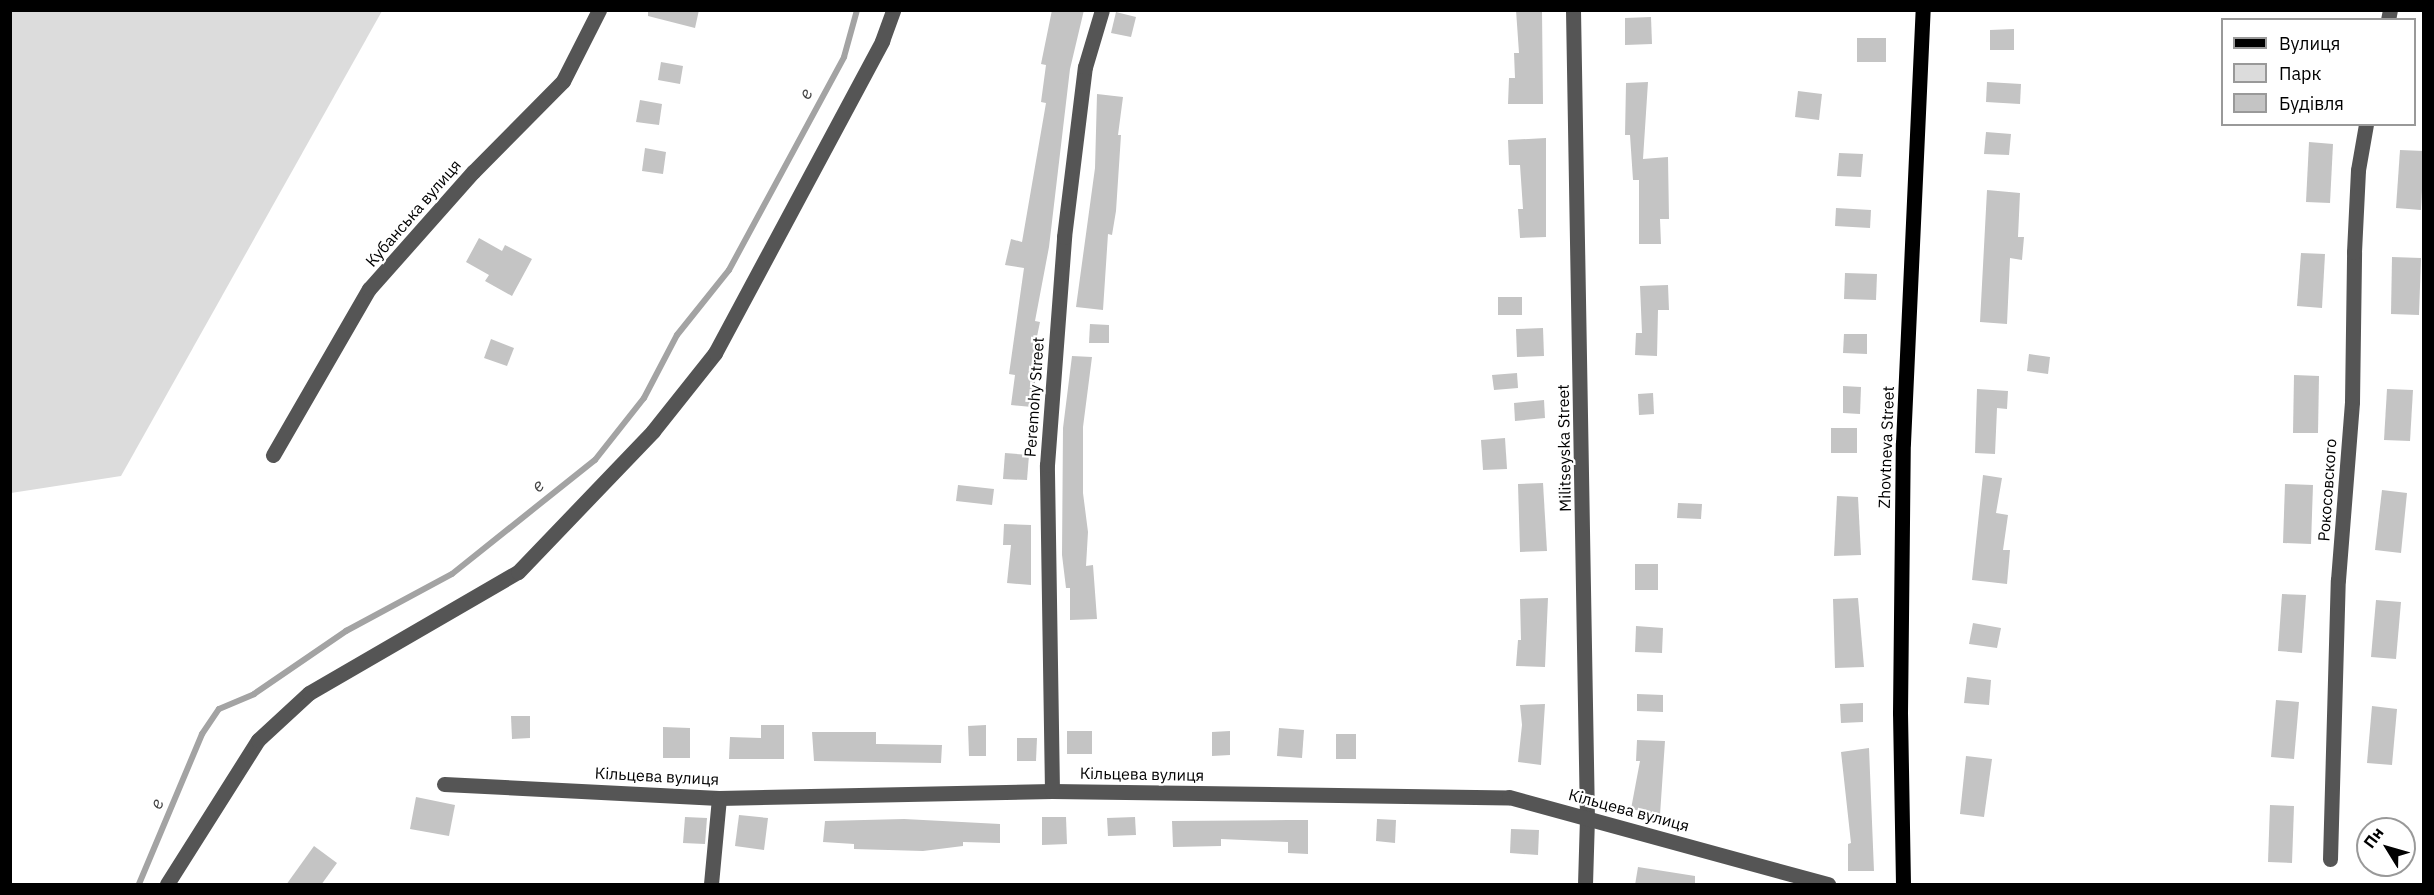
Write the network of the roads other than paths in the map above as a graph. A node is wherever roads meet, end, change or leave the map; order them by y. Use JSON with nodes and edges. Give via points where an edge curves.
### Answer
{"nodes":[{"id":1,"x":599,"y":10,"type":"edge"},
{"id":2,"x":893,"y":10,"type":"edge"},
{"id":3,"x":1102,"y":10,"type":"edge"},
{"id":4,"x":1573,"y":10,"type":"edge"},
{"id":5,"x":1923,"y":10,"type":"edge"},
{"id":6,"x":2366,"y":126,"type":"edge"},
{"id":7,"x":273,"y":455,"type":"dead end"},
{"id":8,"x":444,"y":784,"type":"dead end"},
{"id":9,"x":1052,"y":791,"type":"junction"},
{"id":10,"x":719,"y":798,"type":"junction"},
{"id":11,"x":1587,"y":816,"type":"junction"},
{"id":12,"x":2330,"y":859,"type":"dead end"},
{"id":13,"x":167,"y":885,"type":"edge"},
{"id":14,"x":711,"y":885,"type":"edge"},
{"id":15,"x":1585,"y":885,"type":"edge"},
{"id":16,"x":1828,"y":885,"type":"edge"},
{"id":17,"x":1903,"y":885,"type":"edge"}],
"edges":[{"from":1,"to":7,"type":"street","name":"Кубанська вулиця","via":[[563,81],[472,171],[369,289]]},
{"from":2,"to":13,"type":"street","via":[[882,41],[715,353],[653,431],[518,572],[309,693],[258,741]]},
{"from":3,"to":9,"type":"street","name":"Peremohy Street","via":[[1085,67],[1065,237],[1047,465]]},
{"from":4,"to":11,"type":"street","name":"Militseyska Street"},
{"from":5,"to":17,"type":"main road","name":"Zhovtneva Street","via":[[1903,443]]},
{"from":6,"to":12,"type":"street","name":"Рокосовского","via":[[2358,170],[2352,402],[2338,580]]},
{"from":8,"to":10,"type":"street","name":"Кільцева вулиця"},
{"from":9,"to":10,"type":"street","name":"Кільцева вулиця"},
{"from":9,"to":11,"type":"street","name":"Кільцева вулиця","via":[[1509,797]]},
{"from":10,"to":14,"type":"street"},
{"from":11,"to":15,"type":"street","name":"Militseyska Street"},
{"from":11,"to":16,"type":"street","name":"Кільцева вулиця"}]}
